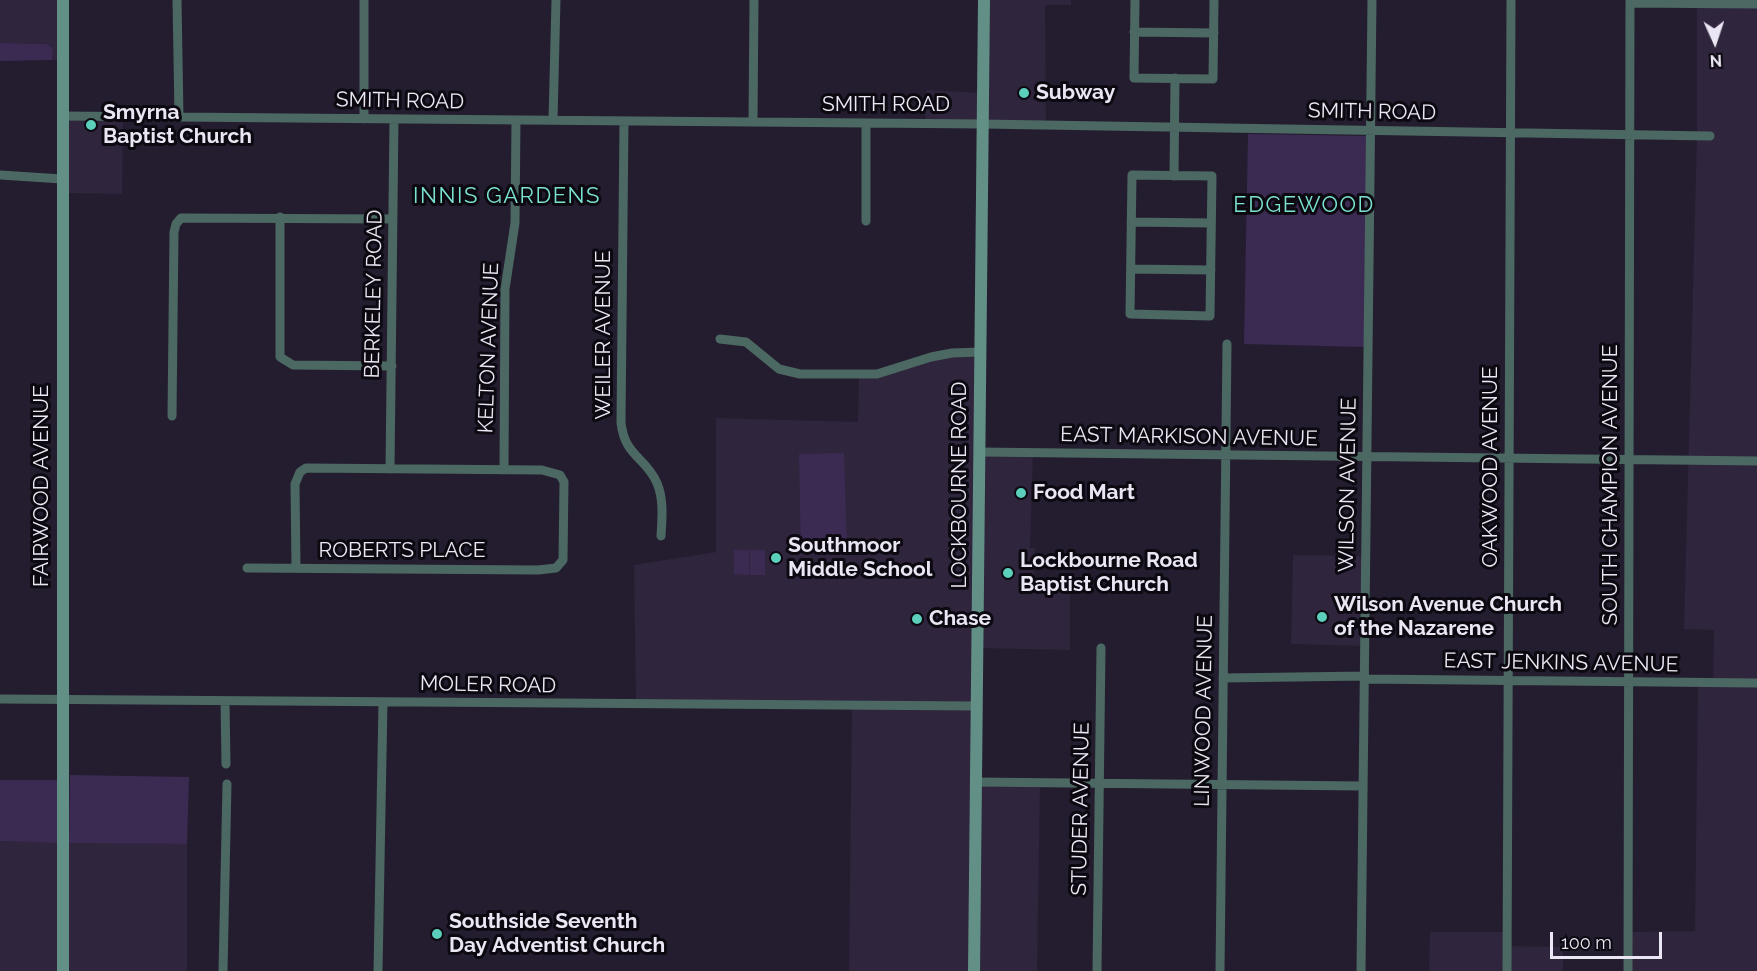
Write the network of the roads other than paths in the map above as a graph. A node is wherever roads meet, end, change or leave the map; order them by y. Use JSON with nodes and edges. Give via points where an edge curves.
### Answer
{"nodes":[{"id":1,"x":63,"y":0,"type":"edge"},
{"id":2,"x":177,"y":0,"type":"edge"},
{"id":3,"x":364,"y":0,"type":"edge"},
{"id":4,"x":556,"y":0,"type":"edge"},
{"id":5,"x":754,"y":0,"type":"edge"},
{"id":6,"x":984,"y":0,"type":"edge"},
{"id":7,"x":1135,"y":0,"type":"edge"},
{"id":8,"x":1214,"y":0,"type":"edge"},
{"id":9,"x":1372,"y":0,"type":"edge"},
{"id":10,"x":1511,"y":0,"type":"edge"},
{"id":11,"x":1630,"y":1,"type":"edge"},
{"id":12,"x":1757,"y":4,"type":"edge"},
{"id":13,"x":1134,"y":32,"type":"junction"},
{"id":14,"x":1214,"y":33,"type":"junction"},
{"id":15,"x":1175,"y":78,"type":"junction"},
{"id":16,"x":62,"y":116,"type":"junction"},
{"id":17,"x":179,"y":116,"type":"junction"},
{"id":18,"x":363,"y":119,"type":"junction"},
{"id":19,"x":394,"y":120,"type":"junction"},
{"id":20,"x":516,"y":120,"type":"junction"},
{"id":21,"x":553,"y":120,"type":"junction"},
{"id":22,"x":624,"y":121,"type":"junction"},
{"id":23,"x":753,"y":122,"type":"junction"},
{"id":24,"x":866,"y":124,"type":"junction"},
{"id":25,"x":983,"y":124,"type":"junction"},
{"id":26,"x":1174,"y":128,"type":"junction"},
{"id":27,"x":1370,"y":130,"type":"junction"},
{"id":28,"x":1510,"y":133,"type":"junction"},
{"id":29,"x":1631,"y":134,"type":"junction"},
{"id":30,"x":1710,"y":136,"type":"dead end"},
{"id":31,"x":0,"y":175,"type":"edge"},
{"id":32,"x":1174,"y":176,"type":"junction"},
{"id":33,"x":62,"y":178,"type":"junction"},
{"id":34,"x":280,"y":217,"type":"junction"},
{"id":35,"x":393,"y":219,"type":"junction"},
{"id":36,"x":866,"y":221,"type":"dead end"},
{"id":37,"x":1131,"y":222,"type":"junction"},
{"id":38,"x":1211,"y":223,"type":"junction"},
{"id":39,"x":1131,"y":269,"type":"junction"},
{"id":40,"x":1211,"y":270,"type":"junction"},
{"id":41,"x":720,"y":339,"type":"dead end"},
{"id":42,"x":1227,"y":344,"type":"dead end"},
{"id":43,"x":980,"y":352,"type":"junction"},
{"id":44,"x":392,"y":366,"type":"junction"},
{"id":45,"x":172,"y":416,"type":"dead end"},
{"id":46,"x":980,"y":452,"type":"junction"},
{"id":47,"x":1225,"y":455,"type":"junction"},
{"id":48,"x":1367,"y":457,"type":"junction"},
{"id":49,"x":1510,"y":458,"type":"junction"},
{"id":50,"x":1629,"y":460,"type":"junction"},
{"id":51,"x":1757,"y":461,"type":"edge"},
{"id":52,"x":390,"y":470,"type":"junction"},
{"id":53,"x":504,"y":470,"type":"junction"},
{"id":54,"x":661,"y":536,"type":"dead end"},
{"id":55,"x":247,"y":568,"type":"dead end"},
{"id":56,"x":296,"y":568,"type":"junction"},
{"id":57,"x":1101,"y":648,"type":"dead end"},
{"id":58,"x":1223,"y":678,"type":"junction"},
{"id":59,"x":1365,"y":678,"type":"junction"},
{"id":60,"x":1508,"y":679,"type":"junction"},
{"id":61,"x":1628,"y":681,"type":"junction"},
{"id":62,"x":1757,"y":683,"type":"edge"},
{"id":63,"x":0,"y":699,"type":"edge"},
{"id":64,"x":62,"y":699,"type":"junction"},
{"id":65,"x":225,"y":701,"type":"junction"},
{"id":66,"x":383,"y":702,"type":"junction"},
{"id":67,"x":976,"y":706,"type":"junction"},
{"id":68,"x":226,"y":764,"type":"dead end"},
{"id":69,"x":976,"y":782,"type":"junction"},
{"id":70,"x":1099,"y":783,"type":"junction"},
{"id":71,"x":227,"y":784,"type":"dead end"},
{"id":72,"x":1222,"y":785,"type":"junction"},
{"id":73,"x":1362,"y":786,"type":"junction"},
{"id":74,"x":63,"y":971,"type":"edge"},
{"id":75,"x":223,"y":971,"type":"edge"},
{"id":76,"x":378,"y":971,"type":"edge"},
{"id":77,"x":974,"y":971,"type":"edge"},
{"id":78,"x":1097,"y":971,"type":"edge"},
{"id":79,"x":1220,"y":971,"type":"edge"},
{"id":80,"x":1361,"y":971,"type":"edge"},
{"id":81,"x":1507,"y":971,"type":"edge"},
{"id":82,"x":1628,"y":971,"type":"edge"}],
"edges":[{"from":1,"to":16,"type":"main road","name":"FAIRWOOD AVENUE"},
{"from":2,"to":17,"type":"street"},
{"from":3,"to":18,"type":"street"},
{"from":4,"to":21,"type":"street"},
{"from":5,"to":23,"type":"street"},
{"from":6,"to":25,"type":"main road","name":"LOCKBOURNE ROAD"},
{"from":7,"to":13,"type":"street"},
{"from":8,"to":14,"type":"street"},
{"from":9,"to":27,"type":"street","name":"WILSON AVENUE"},
{"from":10,"to":28,"type":"street","name":"OAKWOOD AVENUE"},
{"from":11,"to":12,"type":"street"},
{"from":11,"to":29,"type":"street","name":"SOUTH CHAMPION AVENUE"},
{"from":13,"to":14,"type":"street"},
{"from":13,"to":15,"type":"street","via":[[1134,78]]},
{"from":14,"to":15,"type":"street","via":[[1213,79]]},
{"from":15,"to":26,"type":"street"},
{"from":16,"to":17,"type":"street","name":"SMITH ROAD"},
{"from":16,"to":33,"type":"main road","name":"FAIRWOOD AVENUE"},
{"from":17,"to":18,"type":"street","name":"SMITH ROAD"},
{"from":18,"to":19,"type":"street","name":"SMITH ROAD"},
{"from":19,"to":20,"type":"street","name":"SMITH ROAD"},
{"from":19,"to":35,"type":"street","name":"BERKELEY ROAD"},
{"from":20,"to":21,"type":"street","name":"SMITH ROAD"},
{"from":20,"to":53,"type":"street","name":"KELTON AVENUE","via":[[515,223],[505,289]]},
{"from":21,"to":22,"type":"street","name":"SMITH ROAD"},
{"from":22,"to":23,"type":"street","name":"SMITH ROAD"},
{"from":22,"to":54,"type":"street","name":"WEILER AVENUE","via":[[621,423],[627,446],[657,481],[662,503]]},
{"from":23,"to":24,"type":"street","name":"SMITH ROAD"},
{"from":24,"to":25,"type":"street","name":"SMITH ROAD"},
{"from":24,"to":36,"type":"street"},
{"from":25,"to":26,"type":"street","name":"SMITH ROAD"},
{"from":25,"to":43,"type":"main road","name":"LOCKBOURNE ROAD"},
{"from":26,"to":27,"type":"street","name":"SMITH ROAD"},
{"from":26,"to":32,"type":"street"},
{"from":27,"to":28,"type":"street","name":"SMITH ROAD"},
{"from":27,"to":48,"type":"street","name":"WILSON AVENUE"},
{"from":28,"to":29,"type":"street","name":"SMITH ROAD"},
{"from":28,"to":49,"type":"street","name":"OAKWOOD AVENUE"},
{"from":29,"to":30,"type":"street","name":"SMITH ROAD"},
{"from":29,"to":50,"type":"street","name":"SOUTH CHAMPION AVENUE"},
{"from":31,"to":33,"type":"street"},
{"from":32,"to":37,"type":"street","via":[[1132,176]]},
{"from":32,"to":38,"type":"street","via":[[1212,176]]},
{"from":33,"to":64,"type":"main road","name":"FAIRWOOD AVENUE"},
{"from":34,"to":35,"type":"street"},
{"from":34,"to":44,"type":"street","via":[[279,352],[283,360],[293,365]]},
{"from":34,"to":45,"type":"street","via":[[181,218],[174,232]]},
{"from":35,"to":44,"type":"street","name":"BERKELEY ROAD"},
{"from":37,"to":38,"type":"street"},
{"from":37,"to":39,"type":"street"},
{"from":38,"to":40,"type":"street"},
{"from":39,"to":40,"type":"street"},
{"from":39,"to":40,"type":"street","via":[[1130,314],[1210,316]]},
{"from":41,"to":43,"type":"street","via":[[746,342],[779,369],[800,374],[887,373],[931,357]]},
{"from":42,"to":47,"type":"street","name":"LINWOOD AVENUE"},
{"from":43,"to":46,"type":"main road","name":"LOCKBOURNE ROAD"},
{"from":44,"to":52,"type":"street","name":"BERKELEY ROAD"},
{"from":46,"to":47,"type":"street","name":"EAST MARKISON AVENUE"},
{"from":46,"to":67,"type":"main road","name":"LOCKBOURNE ROAD"},
{"from":47,"to":48,"type":"street","name":"EAST MARKISON AVENUE"},
{"from":47,"to":58,"type":"street","name":"LINWOOD AVENUE"},
{"from":48,"to":49,"type":"street","name":"EAST MARKISON AVENUE"},
{"from":48,"to":59,"type":"street","name":"WILSON AVENUE"},
{"from":49,"to":50,"type":"street","name":"EAST MARKISON AVENUE"},
{"from":49,"to":60,"type":"street","name":"OAKWOOD AVENUE"},
{"from":50,"to":51,"type":"street","name":"EAST MARKISON AVENUE"},
{"from":50,"to":61,"type":"street","name":"SOUTH CHAMPION AVENUE"},
{"from":52,"to":53,"type":"street"},
{"from":52,"to":56,"type":"street","via":[[306,468],[300,472],[295,484]]},
{"from":53,"to":56,"type":"street","name":"ROBERTS PLACE","via":[[552,471],[560,475],[564,492],[564,551],[556,568]]},
{"from":55,"to":56,"type":"street","name":"ROBERTS PLACE"},
{"from":57,"to":70,"type":"street","name":"STUDER AVENUE"},
{"from":58,"to":59,"type":"street","name":"EAST JENKINS AVENUE"},
{"from":58,"to":72,"type":"street","name":"LINWOOD AVENUE"},
{"from":59,"to":60,"type":"street","name":"EAST JENKINS AVENUE"},
{"from":59,"to":73,"type":"street","name":"WILSON AVENUE"},
{"from":60,"to":61,"type":"street","name":"EAST JENKINS AVENUE"},
{"from":60,"to":81,"type":"street","name":"OAKWOOD AVENUE"},
{"from":61,"to":62,"type":"street","name":"EAST JENKINS AVENUE"},
{"from":61,"to":82,"type":"street","name":"SOUTH CHAMPION AVENUE"},
{"from":63,"to":64,"type":"street","name":"MOLER ROAD"},
{"from":64,"to":65,"type":"street","name":"MOLER ROAD"},
{"from":64,"to":74,"type":"main road","name":"FAIRWOOD AVENUE"},
{"from":65,"to":66,"type":"street","name":"MOLER ROAD"},
{"from":65,"to":68,"type":"street"},
{"from":66,"to":67,"type":"street","name":"MOLER ROAD"},
{"from":66,"to":76,"type":"street"},
{"from":67,"to":69,"type":"main road","name":"LOCKBOURNE ROAD"},
{"from":69,"to":70,"type":"street"},
{"from":69,"to":77,"type":"main road","name":"LOCKBOURNE ROAD"},
{"from":70,"to":72,"type":"street"},
{"from":70,"to":78,"type":"street","name":"STUDER AVENUE"},
{"from":71,"to":75,"type":"street"},
{"from":72,"to":73,"type":"street"},
{"from":72,"to":79,"type":"street","name":"LINWOOD AVENUE"},
{"from":73,"to":80,"type":"street","name":"WILSON AVENUE"}]}
